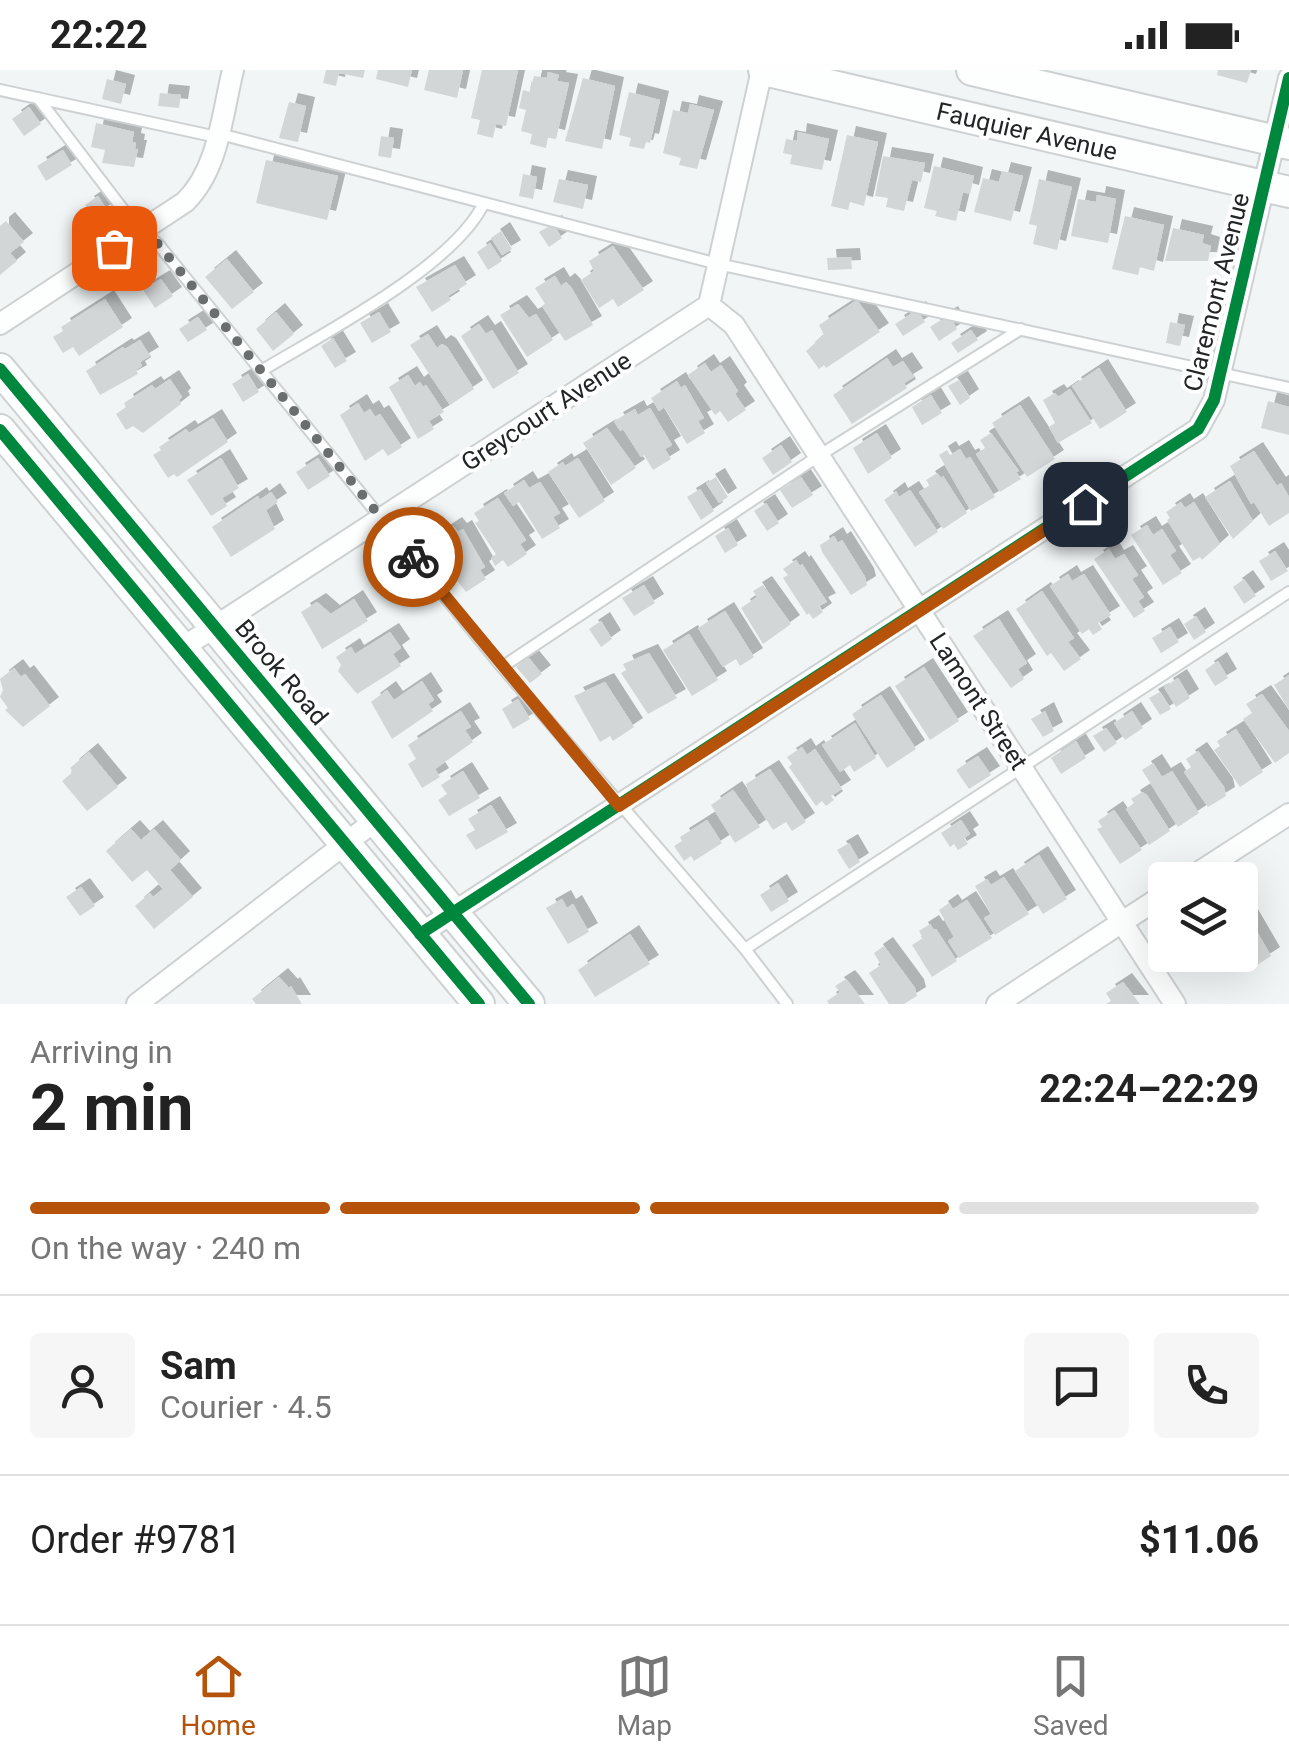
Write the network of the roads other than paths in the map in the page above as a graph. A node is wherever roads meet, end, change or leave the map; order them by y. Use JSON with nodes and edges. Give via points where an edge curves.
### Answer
{"nodes":[{"id":1,"x":233,"y":70,"type":"edge"},
{"id":2,"x":763,"y":70,"type":"edge"},
{"id":3,"x":972,"y":70,"type":"edge"},
{"id":4,"x":1289,"y":78,"type":"edge"},
{"id":5,"x":0,"y":90,"type":"edge"},
{"id":6,"x":38,"y":98,"type":"junction"},
{"id":7,"x":217,"y":135,"type":"junction"},
{"id":8,"x":1282,"y":142,"type":"edge"},
{"id":9,"x":1277,"y":190,"type":"edge"},
{"id":10,"x":484,"y":203,"type":"junction"},
{"id":11,"x":142,"y":230,"type":"junction"},
{"id":12,"x":718,"y":264,"type":"junction"},
{"id":13,"x":709,"y":304,"type":"junction"},
{"id":14,"x":0,"y":324,"type":"edge"},
{"id":15,"x":1021,"y":329,"type":"junction"},
{"id":16,"x":0,"y":369,"type":"edge"},
{"id":17,"x":261,"y":372,"type":"junction"},
{"id":18,"x":1220,"y":372,"type":"junction"},
{"id":19,"x":1289,"y":388,"type":"edge"},
{"id":20,"x":0,"y":430,"type":"edge"},
{"id":21,"x":820,"y":455,"type":"junction"},
{"id":22,"x":380,"y":518,"type":"junction"},
{"id":23,"x":1289,"y":592,"type":"edge"},
{"id":24,"x":920,"y":611,"type":"junction"},
{"id":25,"x":214,"y":627,"type":"junction"},
{"id":26,"x":182,"y":648,"type":"junction"},
{"id":27,"x":502,"y":668,"type":"junction"},
{"id":28,"x":1021,"y":766,"type":"junction"},
{"id":29,"x":619,"y":806,"type":"junction"},
{"id":30,"x":1289,"y":814,"type":"edge"},
{"id":31,"x":376,"y":820,"type":"junction"},
{"id":32,"x":344,"y":843,"type":"junction"},
{"id":33,"x":1215,"y":862,"type":"edge"},
{"id":34,"x":1148,"y":905,"type":"edge"},
{"id":35,"x":453,"y":914,"type":"junction"},
{"id":36,"x":1122,"y":922,"type":"junction"},
{"id":37,"x":420,"y":934,"type":"junction"},
{"id":38,"x":745,"y":949,"type":"junction"},
{"id":39,"x":137,"y":1004,"type":"edge"},
{"id":40,"x":479,"y":1004,"type":"edge"},
{"id":41,"x":529,"y":1004,"type":"edge"},
{"id":42,"x":787,"y":1004,"type":"edge"},
{"id":43,"x":996,"y":1004,"type":"edge"},
{"id":44,"x":1175,"y":1004,"type":"edge"}],
"edges":[{"from":1,"to":7,"type":"street"},
{"from":2,"to":9,"type":"main road","name":"Fauquier Avenue"},
{"from":2,"to":12,"type":"street"},
{"from":3,"to":8,"type":"main road","name":"Fauquier Avenue"},
{"from":4,"to":8,"type":"street","name":"Claremont Avenue"},
{"from":5,"to":6,"type":"lane"},
{"from":6,"to":7,"type":"lane"},
{"from":6,"to":11,"type":"lane"},
{"from":7,"to":10,"type":"lane"},
{"from":7,"to":11,"type":"street","via":[[199,188]]},
{"from":8,"to":9,"type":"street","name":"Claremont Avenue"},
{"from":9,"to":18,"type":"street","name":"Claremont Avenue"},
{"from":10,"to":12,"type":"lane"},
{"from":10,"to":17,"type":"lane","via":[[476,220],[440,254]]},
{"from":11,"to":14,"type":"street"},
{"from":11,"to":17,"type":"lane"},
{"from":12,"to":13,"type":"street"},
{"from":12,"to":15,"type":"lane"},
{"from":13,"to":21,"type":"street","name":"Lamont Street","via":[[734,325]]},
{"from":13,"to":22,"type":"street","name":"Greycourt Avenue"},
{"from":15,"to":18,"type":"lane"},
{"from":15,"to":21,"type":"lane"},
{"from":16,"to":25,"type":"main road","name":"Brook Road"},
{"from":17,"to":22,"type":"lane"},
{"from":18,"to":19,"type":"lane"},
{"from":18,"to":24,"type":"street","name":"Claremont Avenue","via":[[1198,429]]},
{"from":20,"to":26,"type":"main road"},
{"from":21,"to":24,"type":"street","name":"Lamont Street"},
{"from":21,"to":27,"type":"lane"},
{"from":22,"to":25,"type":"street","name":"Greycourt Avenue"},
{"from":22,"to":27,"type":"lane"},
{"from":23,"to":28,"type":"lane"},
{"from":24,"to":28,"type":"street","name":"Lamont Street"},
{"from":24,"to":29,"type":"street","name":"Claremont Avenue"},
{"from":25,"to":26,"type":"street","name":"Greycourt Avenue"},
{"from":25,"to":31,"type":"main road","name":"Brook Road"},
{"from":26,"to":32,"type":"main road"},
{"from":27,"to":29,"type":"lane"},
{"from":28,"to":36,"type":"street","name":"Lamont Street"},
{"from":28,"to":38,"type":"lane"},
{"from":29,"to":35,"type":"street","name":"Claremont Avenue"},
{"from":29,"to":38,"type":"lane"},
{"from":30,"to":33,"type":"street"},
{"from":31,"to":32,"type":"street"},
{"from":31,"to":35,"type":"main road","name":"Brook Road"},
{"from":32,"to":37,"type":"main road"},
{"from":32,"to":39,"type":"street"},
{"from":34,"to":36,"type":"street"},
{"from":35,"to":37,"type":"street","name":"Claremont Avenue"},
{"from":35,"to":41,"type":"main road","name":"Brook Road"},
{"from":36,"to":43,"type":"street"},
{"from":36,"to":44,"type":"street","name":"Lamont Street"},
{"from":37,"to":40,"type":"main road"},
{"from":38,"to":42,"type":"lane"}]}
